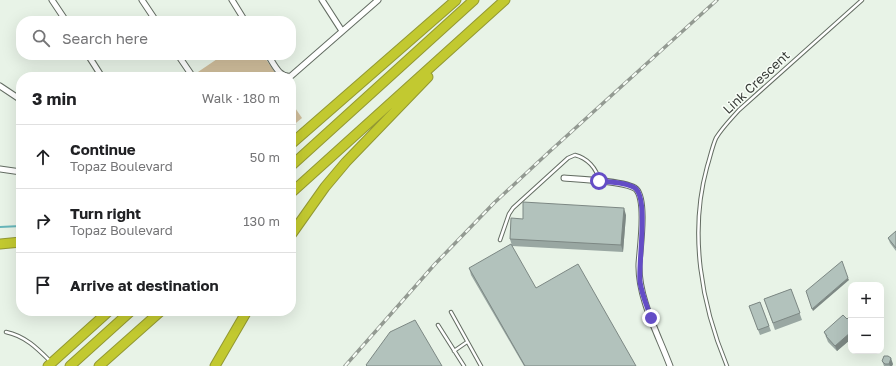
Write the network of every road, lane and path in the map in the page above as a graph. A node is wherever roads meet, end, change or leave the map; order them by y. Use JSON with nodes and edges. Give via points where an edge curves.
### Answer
{"nodes":[{"id":1,"x":52,"y":0,"type":"edge"},
{"id":2,"x":142,"y":0,"type":"edge"},
{"id":3,"x":232,"y":0,"type":"edge"},
{"id":4,"x":322,"y":0,"type":"edge"},
{"id":5,"x":378,"y":0,"type":"edge"},
{"id":6,"x":456,"y":0,"type":"edge"},
{"id":7,"x":474,"y":0,"type":"edge"},
{"id":8,"x":505,"y":0,"type":"edge"},
{"id":9,"x":862,"y":0,"type":"edge"},
{"id":10,"x":63,"y":16,"type":"edge"},
{"id":11,"x":153,"y":16,"type":"edge"},
{"id":12,"x":242,"y":16,"type":"edge"},
{"id":13,"x":475,"y":28,"type":"junction"},
{"id":14,"x":342,"y":31,"type":"junction"},
{"id":15,"x":91,"y":60,"type":"edge"},
{"id":16,"x":181,"y":60,"type":"edge"},
{"id":17,"x":271,"y":60,"type":"edge"},
{"id":18,"x":99,"y":72,"type":"edge"},
{"id":19,"x":190,"y":72,"type":"edge"},
{"id":20,"x":280,"y":72,"type":"edge"},
{"id":21,"x":296,"y":72,"type":"edge"},
{"id":22,"x":0,"y":86,"type":"edge"},
{"id":23,"x":16,"y":97,"type":"edge"},
{"id":24,"x":296,"y":140,"type":"edge"},
{"id":25,"x":296,"y":161,"type":"edge"},
{"id":26,"x":0,"y":169,"type":"edge"},
{"id":27,"x":16,"y":171,"type":"edge"},
{"id":28,"x":564,"y":178,"type":"dead end"},
{"id":29,"x":599,"y":181,"type":"junction"},
{"id":30,"x":296,"y":189,"type":"edge"},
{"id":31,"x":296,"y":228,"type":"edge"},
{"id":32,"x":500,"y":240,"type":"dead end"},
{"id":33,"x":16,"y":242,"type":"edge"},
{"id":34,"x":0,"y":244,"type":"edge"},
{"id":35,"x":450,"y":312,"type":"dead end"},
{"id":36,"x":103,"y":316,"type":"edge"},
{"id":37,"x":126,"y":316,"type":"edge"},
{"id":38,"x":155,"y":316,"type":"edge"},
{"id":39,"x":244,"y":316,"type":"edge"},
{"id":40,"x":438,"y":325,"type":"dead end"},
{"id":41,"x":6,"y":332,"type":"dead end"},
{"id":42,"x":467,"y":342,"type":"junction"},
{"id":43,"x":454,"y":351,"type":"junction"},
{"id":44,"x":50,"y":364,"type":"edge"},
{"id":45,"x":70,"y":366,"type":"edge"},
{"id":46,"x":99,"y":366,"type":"edge"},
{"id":47,"x":216,"y":366,"type":"edge"},
{"id":48,"x":464,"y":366,"type":"edge"},
{"id":49,"x":481,"y":366,"type":"edge"},
{"id":50,"x":670,"y":366,"type":"edge"},
{"id":51,"x":727,"y":366,"type":"edge"}],
"edges":[{"from":1,"to":10,"type":"street"},
{"from":2,"to":11,"type":"street"},
{"from":3,"to":12,"type":"street"},
{"from":4,"to":14,"type":"street"},
{"from":5,"to":14,"type":"street"},
{"from":6,"to":24,"type":"highway"},
{"from":7,"to":25,"type":"highway"},
{"from":8,"to":13,"type":"highway"},
{"from":9,"to":51,"type":"lane","name":"Link Crescent","via":[[739,110],[724,127],[712,148],[700,203],[698,244],[703,286],[713,328]]},
{"from":13,"to":30,"type":"highway"},
{"from":13,"to":31,"type":"highway","via":[[346,162]]},
{"from":14,"to":21,"type":"street"},
{"from":15,"to":18,"type":"street"},
{"from":16,"to":19,"type":"street"},
{"from":17,"to":20,"type":"street"},
{"from":22,"to":23,"type":"street"},
{"from":26,"to":27,"type":"street"},
{"from":28,"to":29,"type":"street"},
{"from":29,"to":32,"type":"lane","via":[[595,170],[584,158],[575,155],[568,158],[513,208]]},
{"from":29,"to":50,"type":"street","via":[[634,187],[640,194],[640,283]]},
{"from":33,"to":34,"type":"highway"},
{"from":35,"to":42,"type":"lane"},
{"from":36,"to":44,"type":"highway"},
{"from":37,"to":45,"type":"highway"},
{"from":38,"to":46,"type":"highway"},
{"from":39,"to":47,"type":"highway"},
{"from":40,"to":43,"type":"lane"},
{"from":41,"to":44,"type":"lane","via":[[18,334],[27,340]]},
{"from":42,"to":43,"type":"lane"},
{"from":42,"to":49,"type":"lane"},
{"from":43,"to":48,"type":"lane"}]}
